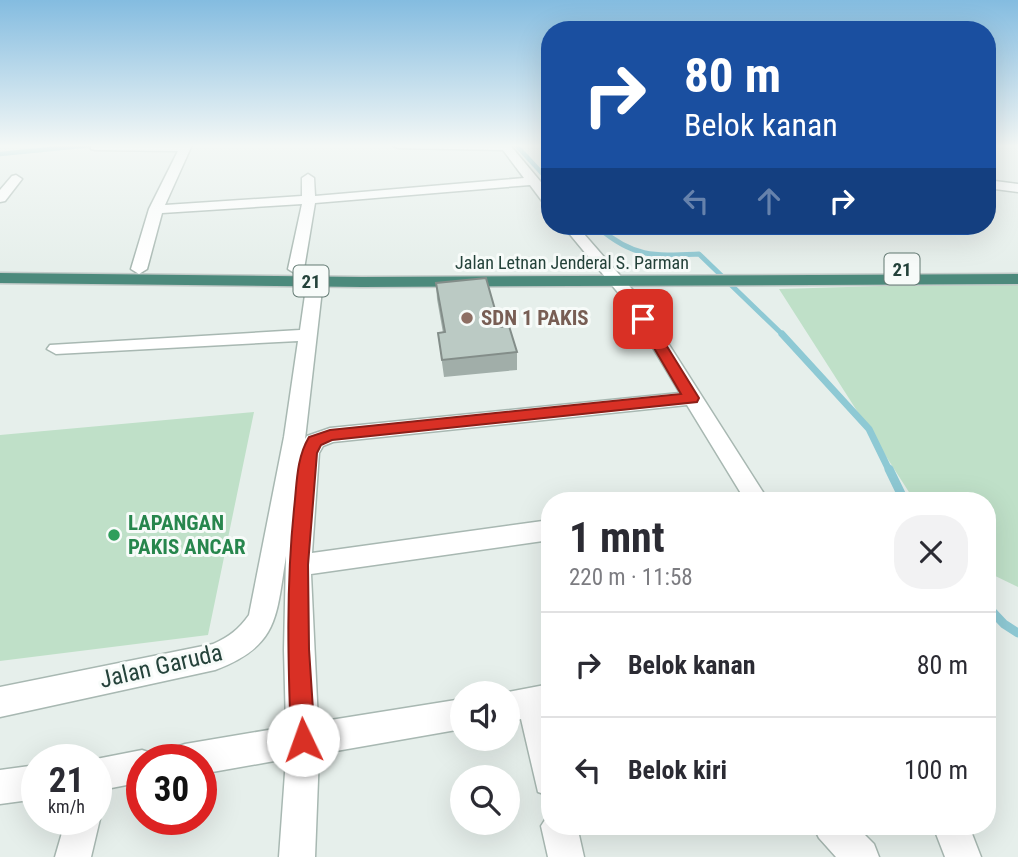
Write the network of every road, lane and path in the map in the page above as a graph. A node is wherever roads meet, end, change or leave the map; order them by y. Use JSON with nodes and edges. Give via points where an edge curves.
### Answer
{"nodes":[{"id":1,"x":165,"y":185,"type":"edge"},
{"id":2,"x":309,"y":185,"type":"edge"},
{"id":3,"x":484,"y":185,"type":"edge"},
{"id":4,"x":996,"y":185,"type":"edge"},
{"id":5,"x":1018,"y":188,"type":"edge"},
{"id":6,"x":309,"y":200,"type":"junction"},
{"id":7,"x":156,"y":209,"type":"junction"},
{"id":8,"x":578,"y":235,"type":"edge"},
{"id":9,"x":0,"y":267,"type":"edge"},
{"id":10,"x":1018,"y":268,"type":"edge"},
{"id":11,"x":139,"y":269,"type":"junction"},
{"id":12,"x":789,"y":274,"type":"junction"},
{"id":13,"x":305,"y":275,"type":"junction"},
{"id":14,"x":615,"y":276,"type":"junction"},
{"id":15,"x":0,"y":278,"type":"edge"},
{"id":16,"x":1018,"y":279,"type":"edge"},
{"id":17,"x":308,"y":335,"type":"junction"},
{"id":18,"x":57,"y":349,"type":"dead end"},
{"id":19,"x":691,"y":398,"type":"junction"},
{"id":20,"x":748,"y":492,"type":"edge"},
{"id":21,"x":541,"y":531,"type":"edge"},
{"id":22,"x":298,"y":565,"type":"junction"},
{"id":23,"x":0,"y":702,"type":"edge"},
{"id":24,"x":530,"y":702,"type":"edge"},
{"id":25,"x":450,"y":716,"type":"edge"},
{"id":26,"x":303,"y":740,"type":"junction"},
{"id":27,"x":541,"y":745,"type":"edge"},
{"id":28,"x":217,"y":755,"type":"edge"},
{"id":29,"x":21,"y":784,"type":"edge"},
{"id":30,"x":0,"y":787,"type":"edge"},
{"id":31,"x":79,"y":835,"type":"edge"},
{"id":32,"x":561,"y":835,"type":"edge"},
{"id":33,"x":834,"y":835,"type":"edge"},
{"id":34,"x":840,"y":835,"type":"edge"},
{"id":35,"x":73,"y":857,"type":"edge"},
{"id":36,"x":297,"y":857,"type":"edge"},
{"id":37,"x":565,"y":857,"type":"edge"},
{"id":38,"x":842,"y":857,"type":"edge"},
{"id":39,"x":861,"y":857,"type":"edge"}],
"edges":[{"from":1,"to":7,"type":"street"},
{"from":2,"to":6,"type":"street","name":"Jalan Garuda"},
{"from":3,"to":6,"type":"street"},
{"from":4,"to":5,"type":"street"},
{"from":6,"to":7,"type":"street"},
{"from":6,"to":13,"type":"street","name":"Jalan Garuda"},
{"from":7,"to":11,"type":"street"},
{"from":8,"to":14,"type":"street"},
{"from":9,"to":11,"type":"highway","name":"Jalan Letnan Jenderal S. Parman","number":"21"},
{"from":10,"to":12,"type":"highway","name":"Jalan Letnan Jenderal S. Parman","number":"21"},
{"from":11,"to":13,"type":"highway","name":"Jalan Letnan Jenderal S. Parman","number":"21"},
{"from":12,"to":14,"type":"highway","name":"Jalan Letnan Jenderal S. Parman","number":"21"},
{"from":12,"to":16,"type":"highway","name":"Jalan Letnan Jenderal S. Parman","number":"21"},
{"from":13,"to":14,"type":"highway","name":"Jalan Letnan Jenderal S. Parman","number":"21"},
{"from":13,"to":15,"type":"highway","name":"Jalan Letnan Jenderal S. Parman","number":"21"},
{"from":13,"to":17,"type":"street","name":"Jalan Garuda"},
{"from":14,"to":19,"type":"street"},
{"from":17,"to":18,"type":"street"},
{"from":17,"to":23,"type":"street","name":"Jalan Garuda","via":[[295,437],[262,618],[244,644],[215,657]]},
{"from":19,"to":20,"type":"street"},
{"from":19,"to":22,"type":"street","via":[[330,435],[315,441],[308,453]]},
{"from":21,"to":22,"type":"street"},
{"from":22,"to":26,"type":"street"},
{"from":24,"to":27,"type":"street"},
{"from":25,"to":26,"type":"street"},
{"from":26,"to":28,"type":"street"},
{"from":26,"to":36,"type":"street"},
{"from":29,"to":30,"type":"street"},
{"from":31,"to":35,"type":"street"},
{"from":32,"to":37,"type":"street"},
{"from":33,"to":38,"type":"street"},
{"from":34,"to":39,"type":"street"}]}
